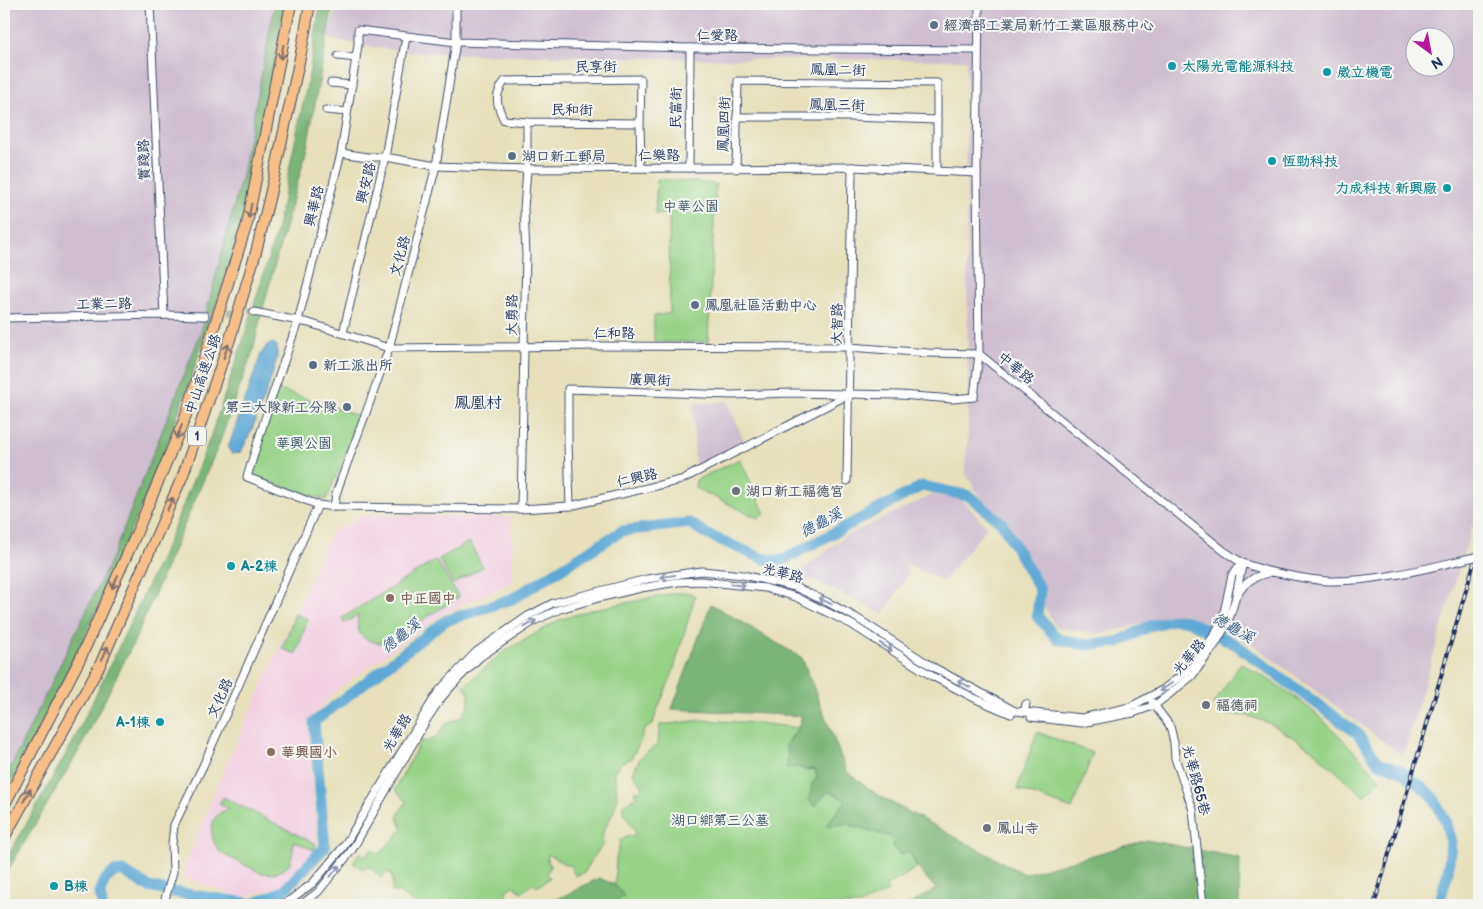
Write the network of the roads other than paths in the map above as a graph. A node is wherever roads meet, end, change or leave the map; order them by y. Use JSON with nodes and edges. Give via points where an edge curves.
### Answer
{"nodes":[{"id":1,"x":150,"y":4,"type":"edge"},
{"id":2,"x":291,"y":4,"type":"edge"},
{"id":3,"x":310,"y":4,"type":"edge"},
{"id":4,"x":456,"y":4,"type":"edge"},
{"id":5,"x":978,"y":4,"type":"edge"},
{"id":6,"x":406,"y":37,"type":"junction"},
{"id":7,"x":456,"y":42,"type":"junction"},
{"id":8,"x":690,"y":48,"type":"junction"},
{"id":9,"x":978,"y":50,"type":"junction"},
{"id":10,"x":338,"y":56,"type":"dead end"},
{"id":11,"x":356,"y":58,"type":"junction"},
{"id":12,"x":738,"y":81,"type":"joint"},
{"id":13,"x":331,"y":83,"type":"dead end"},
{"id":14,"x":352,"y":85,"type":"junction"},
{"id":15,"x":326,"y":110,"type":"dead end"},
{"id":16,"x":347,"y":112,"type":"junction"},
{"id":17,"x":736,"y":117,"type":"junction"},
{"id":18,"x":504,"y":120,"type":"joint"},
{"id":19,"x":937,"y":120,"type":"junction"},
{"id":20,"x":526,"y":122,"type":"junction"},
{"id":21,"x":640,"y":123,"type":"junction"},
{"id":22,"x":341,"y":153,"type":"junction"},
{"id":23,"x":385,"y":157,"type":"junction"},
{"id":24,"x":436,"y":166,"type":"junction"},
{"id":25,"x":641,"y":167,"type":"junction"},
{"id":26,"x":852,"y":167,"type":"junction"},
{"id":27,"x":689,"y":168,"type":"junction"},
{"id":28,"x":736,"y":168,"type":"junction"},
{"id":29,"x":527,"y":169,"type":"junction"},
{"id":30,"x":937,"y":171,"type":"junction"},
{"id":31,"x":977,"y":173,"type":"junction"},
{"id":32,"x":254,"y":312,"type":"tunnel mouth"},
{"id":33,"x":164,"y":315,"type":"junction"},
{"id":34,"x":205,"y":316,"type":"tunnel mouth"},
{"id":35,"x":4,"y":318,"type":"edge"},
{"id":36,"x":298,"y":321,"type":"junction"},
{"id":37,"x":343,"y":333,"type":"junction"},
{"id":38,"x":524,"y":347,"type":"junction"},
{"id":39,"x":849,"y":347,"type":"junction"},
{"id":40,"x":389,"y":348,"type":"junction"},
{"id":41,"x":979,"y":354,"type":"junction"},
{"id":42,"x":848,"y":395,"type":"junction"},
{"id":43,"x":247,"y":477,"type":"joint"},
{"id":44,"x":847,"y":481,"type":"dead end"},
{"id":45,"x":318,"y":505,"type":"junction"},
{"id":46,"x":570,"y":506,"type":"junction"},
{"id":47,"x":334,"y":507,"type":"junction"},
{"id":48,"x":521,"y":509,"type":"junction"},
{"id":49,"x":1479,"y":556,"type":"edge"},
{"id":50,"x":1242,"y":563,"type":"junction"},
{"id":51,"x":1271,"y":572,"type":"junction"},
{"id":52,"x":1235,"y":600,"type":"junction"},
{"id":53,"x":511,"y":631,"type":"junction"},
{"id":54,"x":1219,"y":632,"type":"junction"},
{"id":55,"x":1214,"y":642,"type":"junction"},
{"id":56,"x":439,"y":694,"type":"junction"},
{"id":57,"x":1149,"y":697,"type":"junction"},
{"id":58,"x":1026,"y":704,"type":"dead end"},
{"id":59,"x":1155,"y":705,"type":"junction"},
{"id":60,"x":1024,"y":712,"type":"junction"},
{"id":61,"x":4,"y":806,"type":"edge"},
{"id":62,"x":4,"y":838,"type":"edge"},
{"id":63,"x":165,"y":905,"type":"edge"},
{"id":64,"x":283,"y":905,"type":"edge"},
{"id":65,"x":301,"y":905,"type":"edge"},
{"id":66,"x":1203,"y":905,"type":"edge"}],
"edges":[{"from":1,"to":33,"type":"street","name":"實踐路"},
{"from":2,"to":61,"type":"highway","name":"中山高速公路","number":"1","one_way":true,"via":[[247,224],[185,418],[81,657]]},
{"from":62,"to":3,"type":"highway","name":"中山高速公路","number":"1","one_way":true,"via":[[100,665],[183,475],[256,252]]},
{"from":4,"to":7,"type":"street","name":"文化路"},
{"from":5,"to":9,"type":"street","name":"中華路"},
{"from":6,"to":7,"type":"street","name":"興華路"},
{"from":6,"to":11,"type":"street","name":"興華路","via":[[358,30]]},
{"from":6,"to":23,"type":"street","name":"興安路"},
{"from":7,"to":8,"type":"street","name":"仁愛路"},
{"from":7,"to":24,"type":"street","name":"文化路"},
{"from":8,"to":9,"type":"street","name":"仁愛路"},
{"from":8,"to":27,"type":"street","name":"民富街"},
{"from":9,"to":31,"type":"street","name":"中華路"},
{"from":10,"to":11,"type":"street"},
{"from":11,"to":14,"type":"street","name":"興華路"},
{"from":12,"to":17,"type":"street","name":"鳳凰四街"},
{"from":12,"to":19,"type":"street","name":"鳳凰二街","via":[[937,83]]},
{"from":13,"to":14,"type":"street"},
{"from":14,"to":16,"type":"street","name":"興華路"},
{"from":15,"to":16,"type":"street"},
{"from":16,"to":22,"type":"street","name":"興華路"},
{"from":17,"to":19,"type":"street","name":"鳳凰三街"},
{"from":17,"to":28,"type":"street","name":"鳳凰四街"},
{"from":18,"to":20,"type":"street","name":"民和街"},
{"from":18,"to":21,"type":"street","name":"民享街","via":[[497,107],[498,90],[505,80],[641,79]]},
{"from":19,"to":30,"type":"street"},
{"from":20,"to":21,"type":"street","name":"民和街"},
{"from":20,"to":29,"type":"street","name":"大勇路"},
{"from":21,"to":25,"type":"street","name":"民享街"},
{"from":22,"to":23,"type":"street","name":"仁樂路"},
{"from":22,"to":36,"type":"street","name":"興華路"},
{"from":23,"to":24,"type":"street","name":"仁樂路"},
{"from":23,"to":37,"type":"street","name":"興安路"},
{"from":24,"to":29,"type":"street","name":"仁樂路"},
{"from":24,"to":40,"type":"street","name":"文化路"},
{"from":25,"to":27,"type":"street","name":"仁樂路"},
{"from":25,"to":29,"type":"street","name":"仁樂路"},
{"from":26,"to":28,"type":"street","name":"仁樂路"},
{"from":26,"to":30,"type":"street","name":"仁樂路"},
{"from":26,"to":39,"type":"street","name":"大智路"},
{"from":27,"to":28,"type":"street","name":"仁樂路"},
{"from":29,"to":38,"type":"street","name":"大勇路"},
{"from":30,"to":31,"type":"street","name":"仁樂路"},
{"from":31,"to":41,"type":"street","name":"中華路"},
{"from":32,"to":36,"type":"street","name":"仁和路"},
{"from":33,"to":34,"type":"street","name":"工業二路"},
{"from":33,"to":35,"type":"street","name":"工業二路"},
{"from":36,"to":37,"type":"street","name":"仁和路"},
{"from":36,"to":43,"type":"street","name":"興華路"},
{"from":37,"to":40,"type":"street","name":"仁和路"},
{"from":38,"to":39,"type":"street","name":"仁和路"},
{"from":38,"to":40,"type":"street","name":"仁和路"},
{"from":38,"to":48,"type":"street","name":"大勇路"},
{"from":39,"to":41,"type":"street","name":"仁和路"},
{"from":39,"to":42,"type":"street","name":"大智路"},
{"from":40,"to":47,"type":"street","name":"文化路"},
{"from":41,"to":42,"type":"street","name":"仁興路","via":[[974,397]]},
{"from":41,"to":50,"type":"street","name":"中華路"},
{"from":42,"to":44,"type":"street","name":"大智路"},
{"from":42,"to":46,"type":"street","name":"仁興路","via":[[681,480]]},
{"from":42,"to":46,"type":"street","name":"廣興街","via":[[731,395],[568,389]]},
{"from":43,"to":45,"type":"street","name":"仁興路"},
{"from":45,"to":47,"type":"street","name":"仁興路"},
{"from":45,"to":63,"type":"street","name":"文化路","via":[[174,825],[174,872]]},
{"from":46,"to":48,"type":"street","name":"仁興路"},
{"from":47,"to":48,"type":"street","name":"仁興路"},
{"from":49,"to":51,"type":"street","name":"中華路","bridge":true,"via":[[1380,578],[1332,581]]},
{"from":50,"to":51,"type":"street","name":"中華路"},
{"from":50,"to":52,"type":"street","name":"光華路"},
{"from":50,"to":54,"type":"street","name":"光華路","via":[[1232,575]]},
{"from":51,"to":52,"type":"street","via":[[1246,583]]},
{"from":52,"to":54,"type":"street","name":"光華路","via":[[1228,622]]},
{"from":53,"to":56,"type":"street","name":"光華路","via":[[476,652]]},
{"from":53,"to":59,"type":"street","name":"光華路","one_way":true,"via":[[560,609],[641,588],[701,581],[765,588],[796,597],[851,624],[932,676],[1013,715],[1082,723],[1133,713]]},
{"from":60,"to":53,"type":"street","name":"光華路","one_way":true,"via":[[1007,707],[856,617],[795,587],[743,575],[702,571],[647,578],[553,603],[528,616]]},
{"from":54,"to":55,"type":"street","name":"光華路"},
{"from":55,"to":57,"type":"street","name":"光華路","one_way":true,"via":[[1190,670]]},
{"from":55,"to":59,"type":"street","name":"光華路","via":[[1192,676]]},
{"from":56,"to":64,"type":"street","name":"光華路","via":[[344,846],[312,883]]},
{"from":65,"to":56,"type":"street","name":"光華路","one_way":true,"via":[[318,892],[352,850]]},
{"from":57,"to":59,"type":"street","name":"光華路65巷"},
{"from":57,"to":60,"type":"street","name":"光華路","via":[[1130,707],[1082,718]]},
{"from":58,"to":60,"type":"street"},
{"from":59,"to":66,"type":"street","name":"光華路65巷","via":[[1170,726],[1175,758],[1193,810]]}]}
